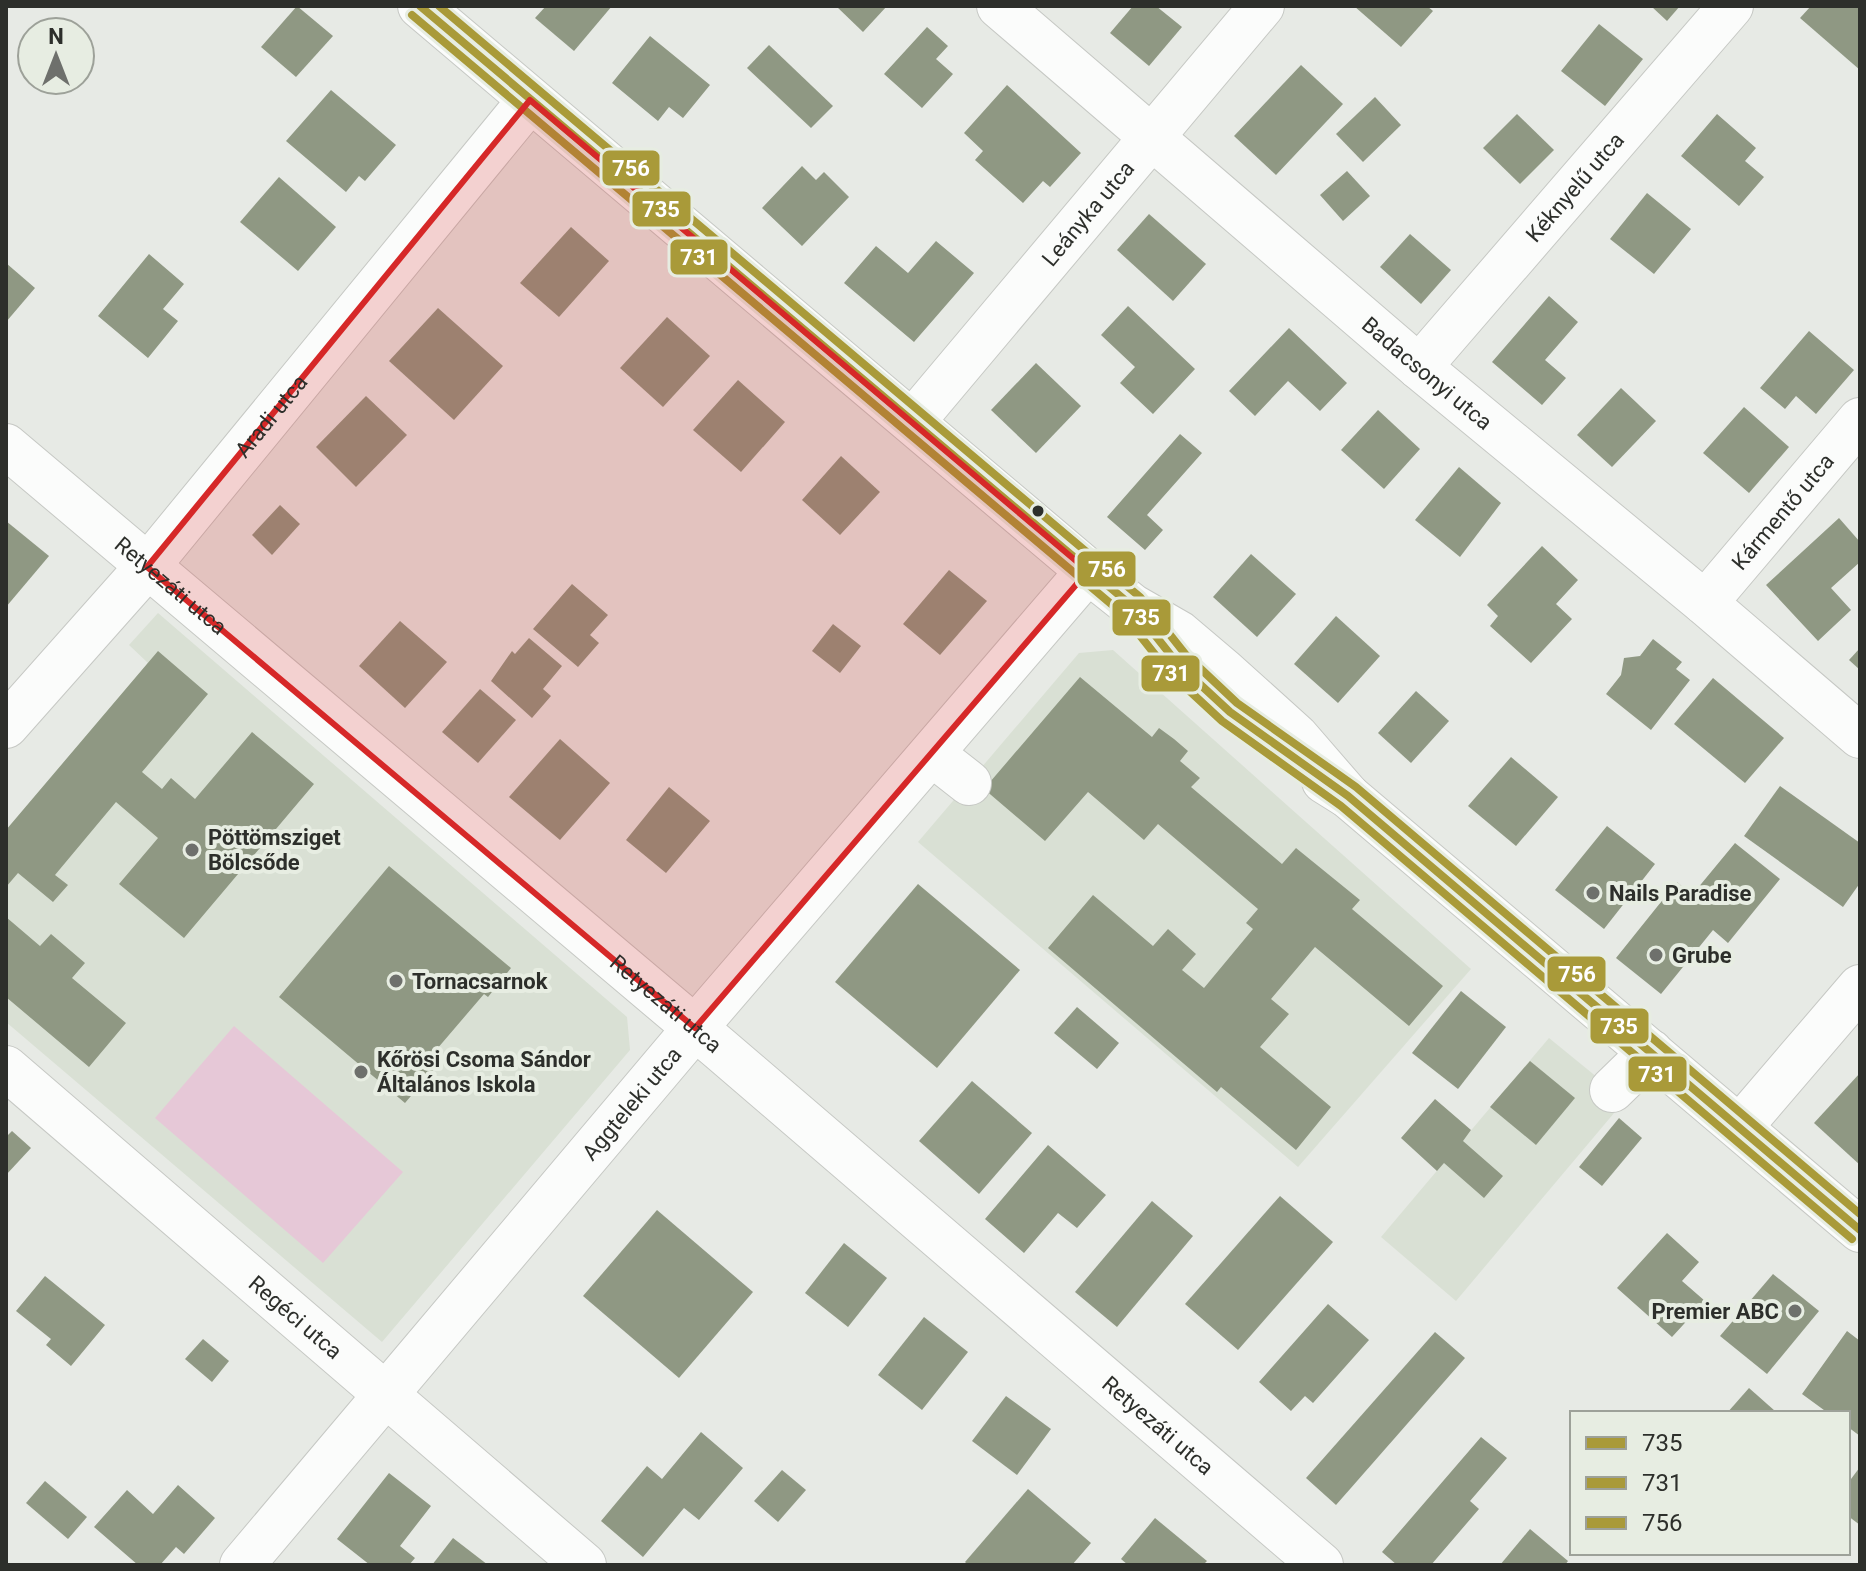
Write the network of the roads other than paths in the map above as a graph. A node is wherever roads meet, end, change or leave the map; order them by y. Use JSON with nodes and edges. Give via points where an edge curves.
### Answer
{"nodes":[{"id":1,"x":420,"y":6,"type":"edge"},
{"id":2,"x":999,"y":6,"type":"edge"},
{"id":3,"x":1262,"y":6,"type":"edge"},
{"id":4,"x":1731,"y":6,"type":"edge"},
{"id":5,"x":530,"y":100,"type":"junction"},
{"id":6,"x":1152,"y":135,"type":"junction"},
{"id":7,"x":1419,"y":367,"type":"junction"},
{"id":8,"x":914,"y":420,"type":"junction"},
{"id":9,"x":1860,"y":420,"type":"edge"},
{"id":10,"x":6,"y":446,"type":"edge"},
{"id":11,"x":147,"y":567,"type":"junction"},
{"id":12,"x":1088,"y":571,"type":"junction"},
{"id":13,"x":1705,"y":603,"type":"junction"},
{"id":14,"x":6,"y":726,"type":"edge"},
{"id":15,"x":1860,"y":736,"type":"edge"},
{"id":16,"x":932,"y":754,"type":"junction"},
{"id":17,"x":969,"y":783,"type":"dead end"},
{"id":18,"x":1860,"y":987,"type":"edge"},
{"id":19,"x":695,"y":1028,"type":"junction"},
{"id":20,"x":1651,"y":1052,"type":"junction"},
{"id":21,"x":6,"y":1068,"type":"edge"},
{"id":22,"x":1612,"y":1090,"type":"dead end"},
{"id":23,"x":1740,"y":1127,"type":"junction"},
{"id":24,"x":1860,"y":1230,"type":"edge"},
{"id":25,"x":386,"y":1395,"type":"junction"},
{"id":26,"x":242,"y":1565,"type":"edge"},
{"id":27,"x":584,"y":1565,"type":"edge"},
{"id":28,"x":1321,"y":1565,"type":"edge"}],
"edges":[{"from":1,"to":5,"type":"street"},
{"from":2,"to":6,"type":"street","name":"Badacsonyi utca"},
{"from":3,"to":6,"type":"street","name":"Leányka utca"},
{"from":4,"to":7,"type":"street","name":"Kéknyelű utca"},
{"from":5,"to":8,"type":"street"},
{"from":5,"to":11,"type":"street","name":"Aradi utca"},
{"from":6,"to":7,"type":"street","name":"Badacsonyi utca"},
{"from":6,"to":8,"type":"street","name":"Leányka utca"},
{"from":7,"to":13,"type":"street","name":"Badacsonyi utca"},
{"from":8,"to":12,"type":"street"},
{"from":9,"to":13,"type":"street","name":"Kármentő utca"},
{"from":10,"to":11,"type":"street","name":"Retyezáti utca"},
{"from":11,"to":14,"type":"street","name":"Aradi utca"},
{"from":11,"to":19,"type":"street","name":"Retyezáti utca","via":[[557,934]]},
{"from":12,"to":16,"type":"street","name":"Aggteleki utca"},
{"from":12,"to":20,"type":"street","via":[[1132,606],[1160,648],[1207,693],[1276,750],[1348,796]]},
{"from":13,"to":15,"type":"street","name":"Badacsonyi utca"},
{"from":16,"to":17,"type":"street"},
{"from":16,"to":19,"type":"street","name":"Aggteleki utca"},
{"from":18,"to":23,"type":"street"},
{"from":19,"to":25,"type":"street","name":"Aggteleki utca","via":[[582,1135]]},
{"from":19,"to":28,"type":"street","name":"Retyezáti utca"},
{"from":20,"to":22,"type":"street"},
{"from":20,"to":23,"type":"street"},
{"from":21,"to":25,"type":"street","name":"Regéci utca"},
{"from":23,"to":24,"type":"street"},
{"from":25,"to":26,"type":"street","name":"Aggteleki utca"},
{"from":25,"to":27,"type":"street","name":"Regéci utca"}]}
